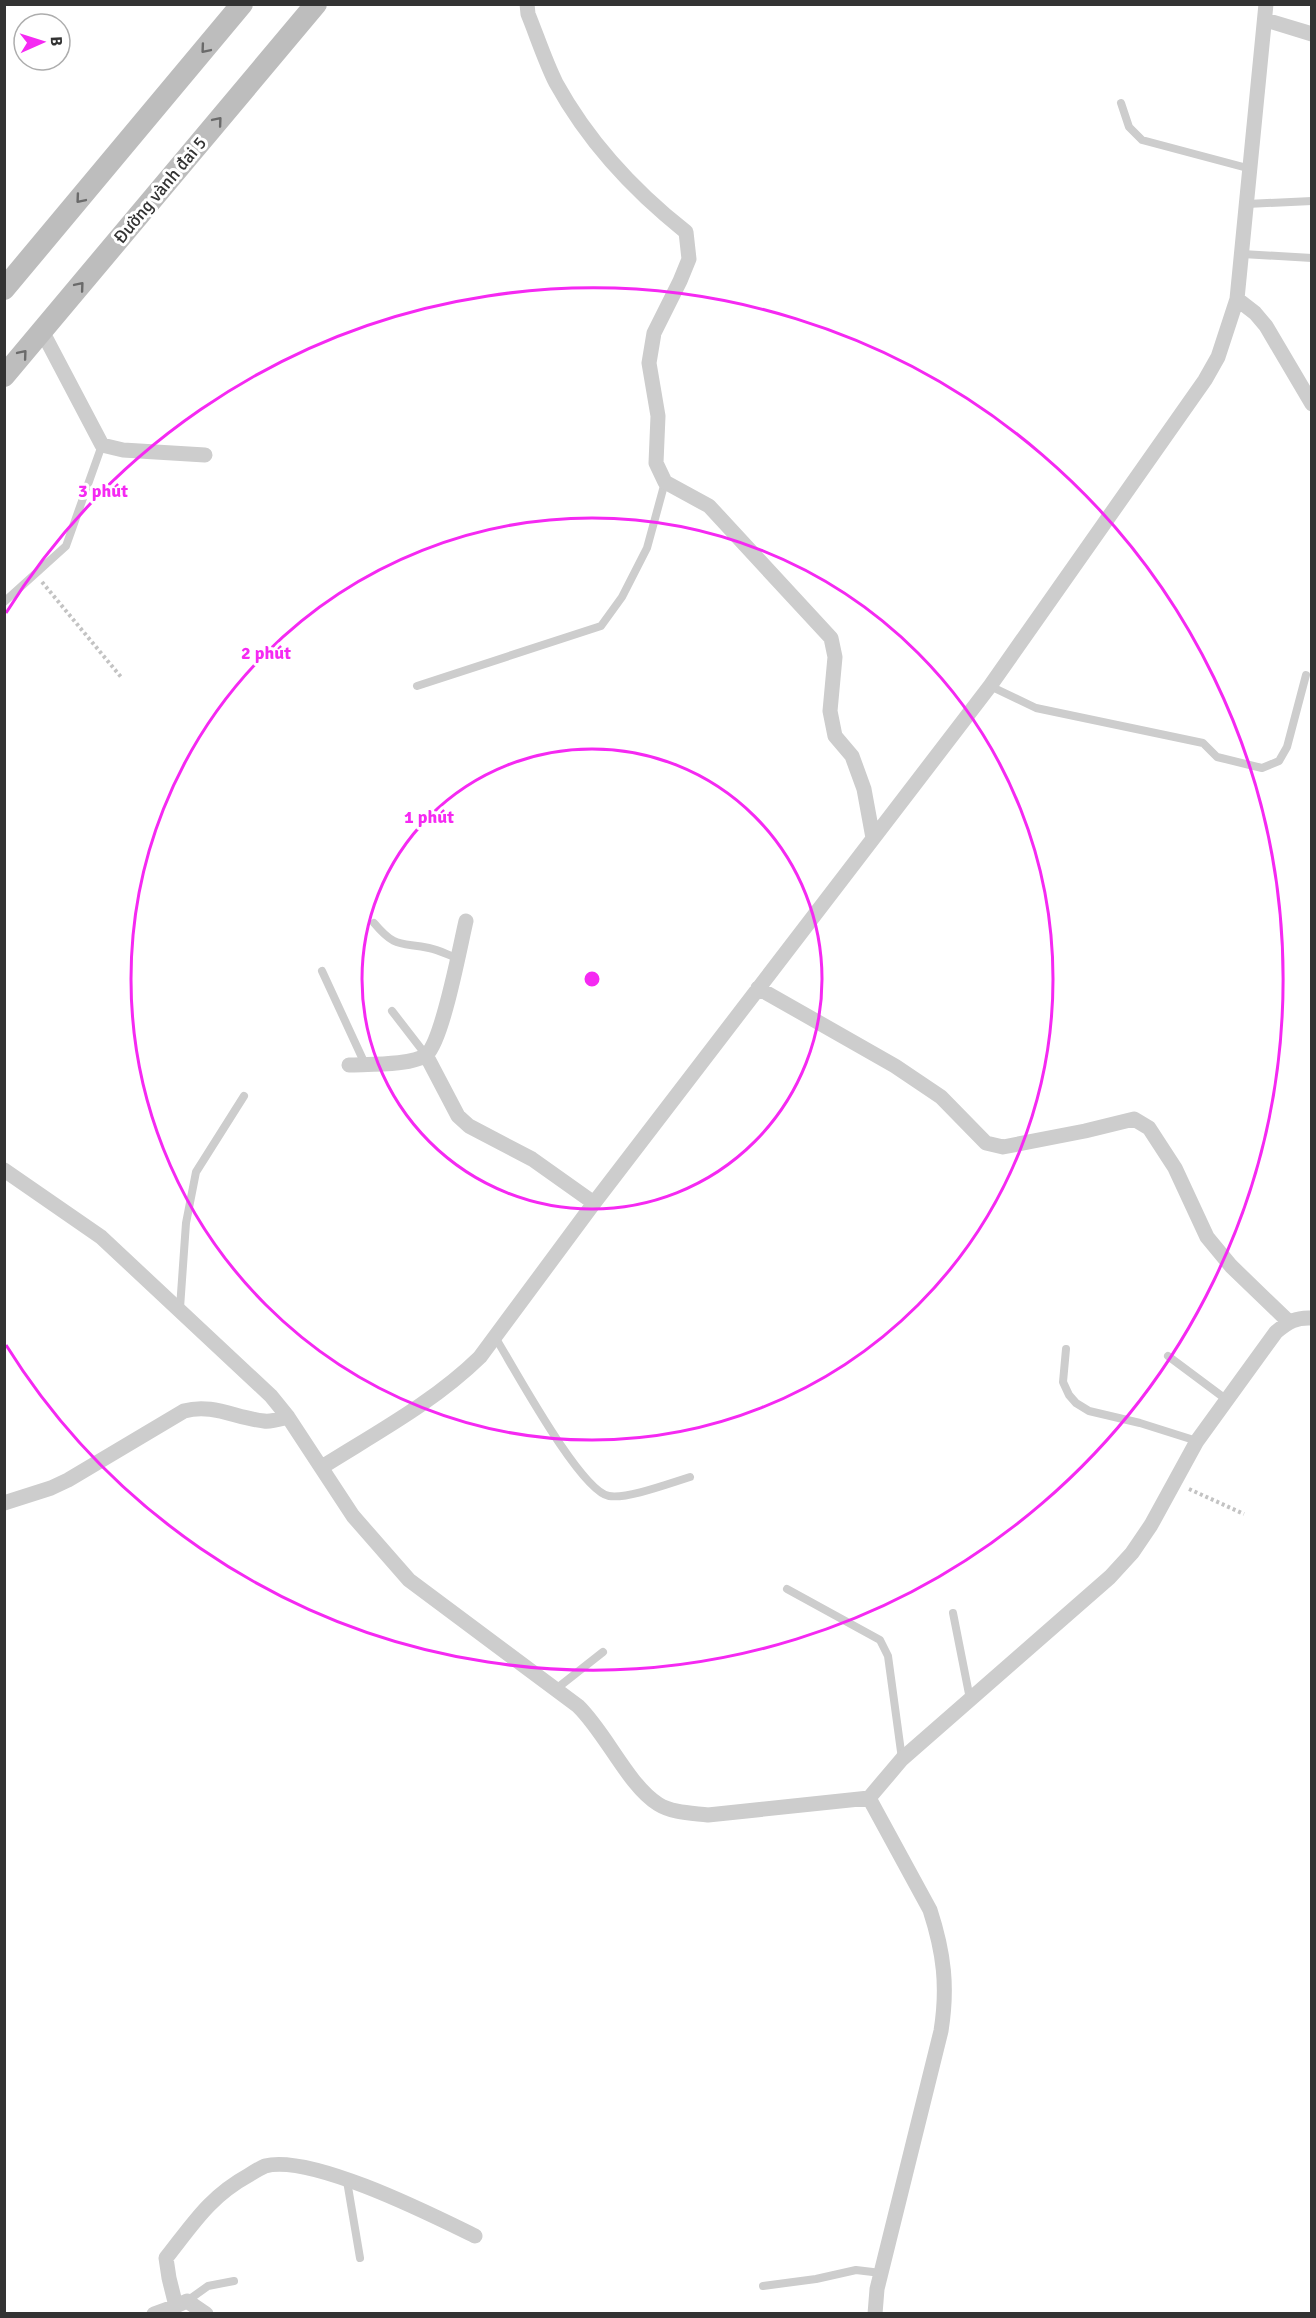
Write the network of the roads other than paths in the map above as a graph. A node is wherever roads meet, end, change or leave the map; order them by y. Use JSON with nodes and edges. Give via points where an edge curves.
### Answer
{"nodes":[{"id":1,"x":242,"y":4,"type":"edge"},
{"id":2,"x":316,"y":4,"type":"edge"},
{"id":3,"x":527,"y":4,"type":"edge"},
{"id":4,"x":1266,"y":12,"type":"edge"},
{"id":5,"x":1311,"y":34,"type":"edge"},
{"id":6,"x":1121,"y":103,"type":"dead end"},
{"id":7,"x":1251,"y":169,"type":"junction"},
{"id":8,"x":1311,"y":201,"type":"edge"},
{"id":9,"x":1247,"y":204,"type":"junction"},
{"id":10,"x":1242,"y":254,"type":"junction"},
{"id":11,"x":1311,"y":258,"type":"edge"},
{"id":12,"x":4,"y":289,"type":"edge"},
{"id":13,"x":1237,"y":299,"type":"junction"},
{"id":14,"x":42,"y":331,"type":"junction"},
{"id":15,"x":4,"y":376,"type":"edge"},
{"id":16,"x":1311,"y":404,"type":"edge"},
{"id":17,"x":102,"y":445,"type":"junction"},
{"id":18,"x":206,"y":455,"type":"dead end"},
{"id":19,"x":665,"y":482,"type":"junction"},
{"id":20,"x":4,"y":603,"type":"edge"},
{"id":21,"x":1306,"y":675,"type":"dead end"},
{"id":22,"x":417,"y":686,"type":"dead end"},
{"id":23,"x":990,"y":686,"type":"junction"},
{"id":24,"x":873,"y":838,"type":"junction"},
{"id":25,"x":466,"y":921,"type":"dead end"},
{"id":26,"x":374,"y":923,"type":"dead end"},
{"id":27,"x":457,"y":958,"type":"junction"},
{"id":28,"x":322,"y":971,"type":"dead end"},
{"id":29,"x":758,"y":988,"type":"junction"},
{"id":30,"x":392,"y":1011,"type":"dead end"},
{"id":31,"x":426,"y":1054,"type":"junction"},
{"id":32,"x":365,"y":1064,"type":"junction"},
{"id":33,"x":349,"y":1065,"type":"dead end"},
{"id":34,"x":244,"y":1096,"type":"dead end"},
{"id":35,"x":4,"y":1170,"type":"edge"},
{"id":36,"x":594,"y":1203,"type":"junction"},
{"id":37,"x":179,"y":1310,"type":"junction"},
{"id":38,"x":1311,"y":1318,"type":"edge"},
{"id":39,"x":1288,"y":1321,"type":"junction"},
{"id":40,"x":495,"y":1337,"type":"junction"},
{"id":41,"x":1066,"y":1349,"type":"dead end"},
{"id":42,"x":1168,"y":1356,"type":"dead end"},
{"id":43,"x":1227,"y":1400,"type":"junction"},
{"id":44,"x":288,"y":1417,"type":"junction"},
{"id":45,"x":1197,"y":1441,"type":"junction"},
{"id":46,"x":322,"y":1467,"type":"junction"},
{"id":47,"x":690,"y":1477,"type":"dead end"},
{"id":48,"x":4,"y":1503,"type":"edge"},
{"id":49,"x":787,"y":1589,"type":"dead end"},
{"id":50,"x":953,"y":1613,"type":"dead end"},
{"id":51,"x":603,"y":1652,"type":"dead end"},
{"id":52,"x":556,"y":1689,"type":"junction"},
{"id":53,"x":970,"y":1699,"type":"junction"},
{"id":54,"x":902,"y":1759,"type":"junction"},
{"id":55,"x":869,"y":1798,"type":"junction"},
{"id":56,"x":347,"y":2181,"type":"junction"},
{"id":57,"x":475,"y":2235,"type":"dead end"},
{"id":58,"x":360,"y":2258,"type":"dead end"},
{"id":59,"x":881,"y":2272,"type":"junction"},
{"id":60,"x":234,"y":2281,"type":"dead end"},
{"id":61,"x":763,"y":2286,"type":"dead end"},
{"id":62,"x":182,"y":2303,"type":"junction"},
{"id":63,"x":153,"y":2313,"type":"edge"},
{"id":64,"x":206,"y":2313,"type":"edge"},
{"id":65,"x":875,"y":2313,"type":"edge"}],
"edges":[{"from":1,"to":12,"type":"main road","one_way":true},
{"from":14,"to":2,"type":"main road","name":"Đường vành đai 5","one_way":true},
{"from":3,"to":19,"type":"street","via":[[556,82],[606,158],[649,203],[686,232],[688,259],[654,333],[649,363],[658,416],[656,463]]},
{"from":4,"to":5,"type":"street"},
{"from":4,"to":7,"type":"street"},
{"from":6,"to":7,"type":"lane","via":[[1129,127],[1142,140]]},
{"from":7,"to":9,"type":"street"},
{"from":8,"to":9,"type":"lane"},
{"from":9,"to":10,"type":"street"},
{"from":10,"to":11,"type":"lane"},
{"from":10,"to":13,"type":"street"},
{"from":13,"to":16,"type":"street","via":[[1266,326]]},
{"from":13,"to":23,"type":"street","via":[[1218,357],[1204,380]]},
{"from":15,"to":14,"type":"main road","name":"Đường vành đai 5","one_way":true},
{"from":14,"to":17,"type":"street"},
{"from":17,"to":18,"type":"street"},
{"from":17,"to":20,"type":"lane","via":[[66,546]]},
{"from":19,"to":22,"type":"lane","via":[[647,548],[622,597],[601,626]]},
{"from":19,"to":24,"type":"street","via":[[709,506],[831,638],[836,657],[830,711],[835,736],[852,756],[864,789]]},
{"from":21,"to":23,"type":"lane","via":[[1287,747],[1279,761],[1262,768],[1217,757],[1203,743],[1036,708]]},
{"from":23,"to":24,"type":"street"},
{"from":24,"to":29,"type":"street"},
{"from":25,"to":27,"type":"street"},
{"from":26,"to":27,"type":"lane","via":[[400,945]]},
{"from":27,"to":31,"type":"street","via":[[441,1026]]},
{"from":28,"to":32,"type":"lane"},
{"from":29,"to":36,"type":"street"},
{"from":29,"to":39,"type":"street","via":[[895,1066],[940,1097],[986,1143],[1003,1147],[1134,1119],[1149,1128],[1175,1168],[1207,1238]]},
{"from":30,"to":31,"type":"lane"},
{"from":31,"to":32,"type":"street","via":[[412,1061]]},
{"from":31,"to":36,"type":"street","via":[[464,1121],[532,1159]]},
{"from":32,"to":33,"type":"street"},
{"from":34,"to":37,"type":"lane","via":[[196,1172],[186,1223]]},
{"from":35,"to":37,"type":"street","via":[[101,1237]]},
{"from":36,"to":40,"type":"street"},
{"from":37,"to":44,"type":"street","via":[[271,1396]]},
{"from":38,"to":39,"type":"street"},
{"from":39,"to":43,"type":"street"},
{"from":40,"to":46,"type":"street","via":[[459,1377]]},
{"from":40,"to":47,"type":"lane","via":[[575,1467],[594,1489],[609,1496],[643,1492]]},
{"from":41,"to":45,"type":"lane","via":[[1063,1382],[1076,1403],[1089,1411]]},
{"from":42,"to":43,"type":"lane"},
{"from":43,"to":45,"type":"street"},
{"from":44,"to":46,"type":"street"},
{"from":44,"to":48,"type":"street","via":[[264,1421],[197,1407],[68,1480]]},
{"from":45,"to":53,"type":"street","via":[[1132,1553],[1110,1577]]},
{"from":46,"to":52,"type":"street","via":[[353,1516],[409,1580]]},
{"from":49,"to":54,"type":"lane","via":[[880,1640],[888,1656]]},
{"from":50,"to":53,"type":"lane"},
{"from":51,"to":52,"type":"lane"},
{"from":52,"to":55,"type":"street","via":[[593,1721],[639,1788],[659,1805],[708,1815]]},
{"from":53,"to":54,"type":"street"},
{"from":54,"to":55,"type":"street"},
{"from":55,"to":59,"type":"street","via":[[930,1910],[946,1980],[941,2031]]},
{"from":56,"to":57,"type":"street"},
{"from":56,"to":58,"type":"lane"},
{"from":56,"to":62,"type":"street","via":[[292,2164],[264,2166],[228,2186],[203,2209],[166,2258],[169,2278]]},
{"from":59,"to":61,"type":"lane","via":[[856,2270],[816,2280]]},
{"from":59,"to":65,"type":"street"},
{"from":60,"to":62,"type":"lane","via":[[208,2286]]},
{"from":62,"to":63,"type":"street"},
{"from":62,"to":64,"type":"street"}]}
